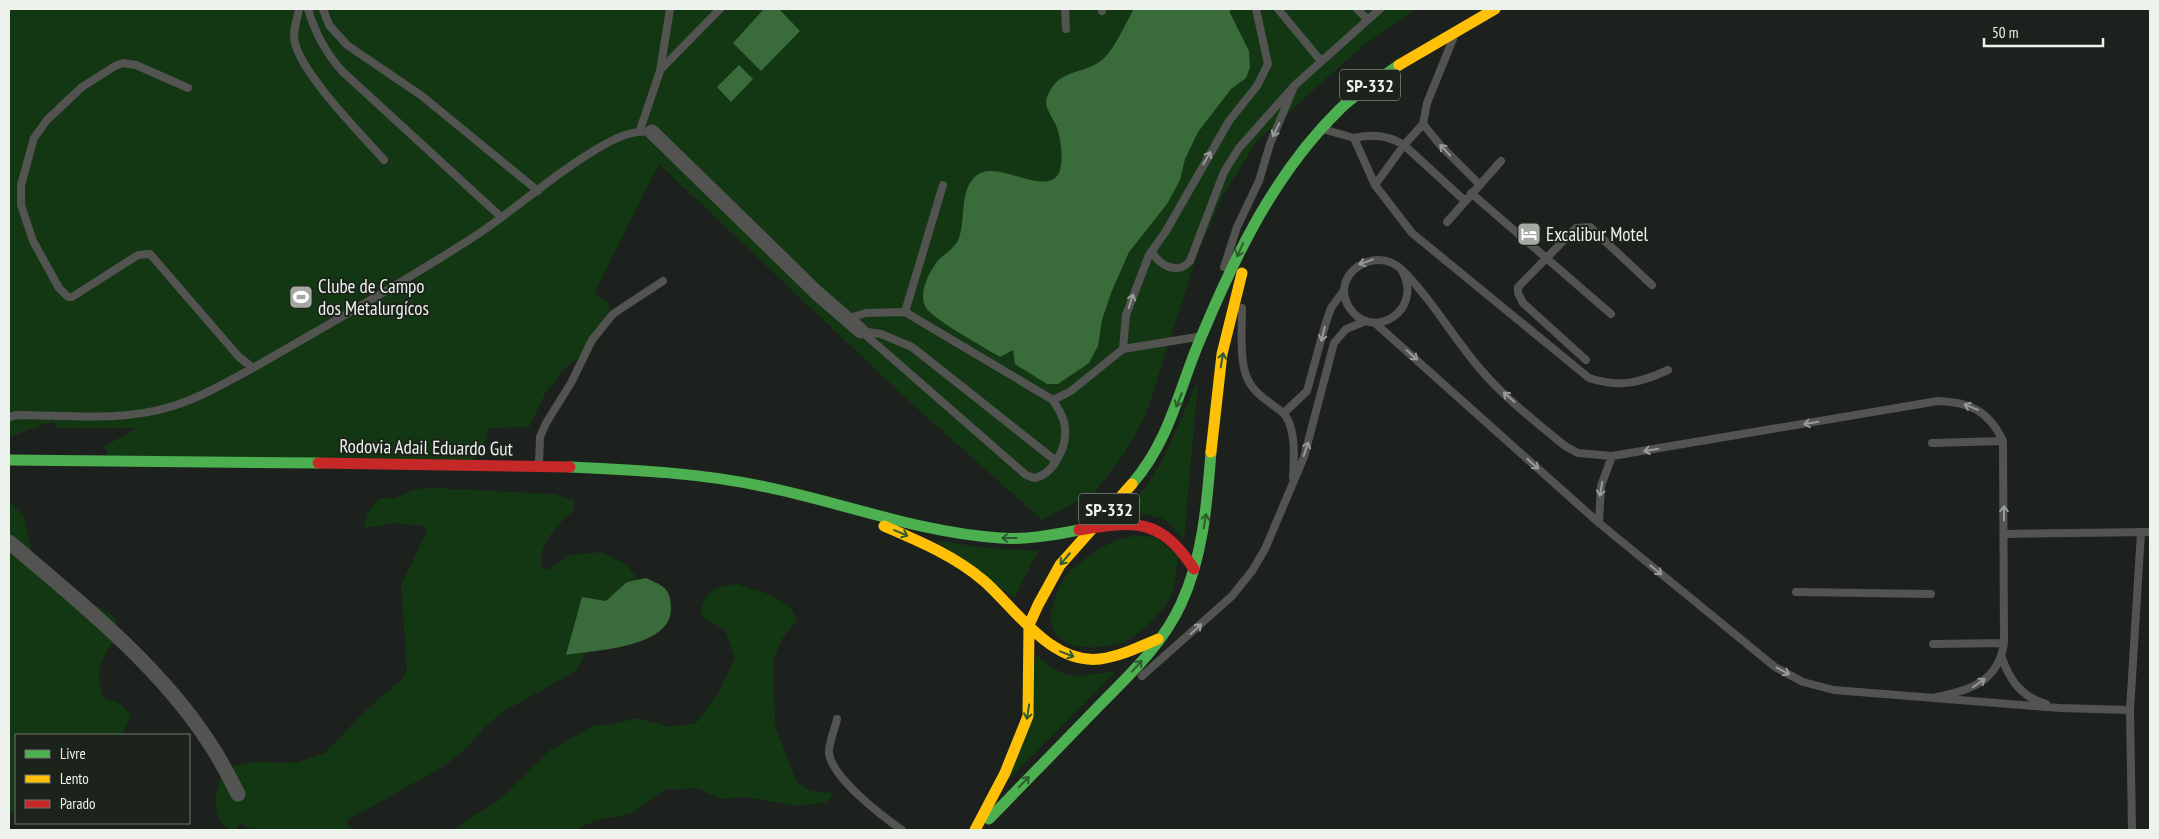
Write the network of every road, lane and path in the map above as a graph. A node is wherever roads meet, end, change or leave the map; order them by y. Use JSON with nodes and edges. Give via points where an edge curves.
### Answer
{"nodes":[{"id":1,"x":299,"y":9,"type":"edge"},
{"id":2,"x":308,"y":9,"type":"edge"},
{"id":3,"x":323,"y":9,"type":"edge"},
{"id":4,"x":670,"y":9,"type":"edge"},
{"id":5,"x":720,"y":9,"type":"edge"},
{"id":6,"x":1065,"y":9,"type":"edge"},
{"id":7,"x":1256,"y":9,"type":"edge"},
{"id":8,"x":1278,"y":9,"type":"edge"},
{"id":9,"x":1357,"y":9,"type":"edge"},
{"id":10,"x":1380,"y":9,"type":"edge"},
{"id":11,"x":1495,"y":9,"type":"edge"},
{"id":12,"x":1367,"y":19,"type":"junction"},
{"id":13,"x":1066,"y":29,"type":"dead end"},
{"id":14,"x":1458,"y":29,"type":"junction"},
{"id":15,"x":1321,"y":61,"type":"junction"},
{"id":16,"x":660,"y":71,"type":"junction"},
{"id":17,"x":1295,"y":85,"type":"junction"},
{"id":18,"x":188,"y":88,"type":"dead end"},
{"id":19,"x":1423,"y":124,"type":"junction"},
{"id":20,"x":1321,"y":128,"type":"junction"},
{"id":21,"x":646,"y":131,"type":"junction"},
{"id":22,"x":1354,"y":138,"type":"junction"},
{"id":23,"x":1404,"y":145,"type":"junction"},
{"id":24,"x":384,"y":160,"type":"dead end"},
{"id":25,"x":1501,"y":160,"type":"dead end"},
{"id":26,"x":1479,"y":184,"type":"junction"},
{"id":27,"x":942,"y":185,"type":"dead end"},
{"id":28,"x":1375,"y":185,"type":"junction"},
{"id":29,"x":538,"y":191,"type":"junction"},
{"id":30,"x":1273,"y":193,"type":"junction"},
{"id":31,"x":1471,"y":193,"type":"junction"},
{"id":32,"x":1464,"y":200,"type":"junction"},
{"id":33,"x":501,"y":217,"type":"junction"},
{"id":34,"x":1447,"y":222,"type":"dead end"},
{"id":35,"x":1152,"y":251,"type":"junction"},
{"id":36,"x":1547,"y":258,"type":"junction"},
{"id":37,"x":1401,"y":269,"type":"junction"},
{"id":38,"x":1241,"y":274,"type":"junction"},
{"id":39,"x":663,"y":281,"type":"dead end"},
{"id":40,"x":1652,"y":285,"type":"dead end"},
{"id":41,"x":1344,"y":290,"type":"junction"},
{"id":42,"x":1220,"y":294,"type":"junction"},
{"id":43,"x":905,"y":312,"type":"junction"},
{"id":44,"x":1611,"y":314,"type":"dead end"},
{"id":45,"x":846,"y":318,"type":"junction"},
{"id":46,"x":1366,"y":321,"type":"junction"},
{"id":47,"x":1375,"y":323,"type":"junction"},
{"id":48,"x":861,"y":331,"type":"junction"},
{"id":49,"x":1201,"y":336,"type":"junction"},
{"id":50,"x":1124,"y":349,"type":"junction"},
{"id":51,"x":1586,"y":360,"type":"dead end"},
{"id":52,"x":253,"y":368,"type":"junction"},
{"id":53,"x":1668,"y":370,"type":"dead end"},
{"id":54,"x":1053,"y":400,"type":"junction"},
{"id":55,"x":1284,"y":413,"type":"junction"},
{"id":56,"x":9,"y":417,"type":"edge"},
{"id":57,"x":2004,"y":441,"type":"junction"},
{"id":58,"x":1932,"y":443,"type":"dead end"},
{"id":59,"x":1612,"y":456,"type":"junction"},
{"id":60,"x":9,"y":460,"type":"edge"},
{"id":61,"x":1056,"y":461,"type":"junction"},
{"id":62,"x":539,"y":466,"type":"junction"},
{"id":63,"x":1293,"y":484,"type":"junction"},
{"id":64,"x":840,"y":506,"type":"junction"},
{"id":65,"x":1599,"y":523,"type":"junction"},
{"id":66,"x":1092,"y":528,"type":"junction"},
{"id":67,"x":2141,"y":532,"type":"junction"},
{"id":68,"x":2150,"y":532,"type":"edge"},
{"id":69,"x":2004,"y":534,"type":"junction"},
{"id":70,"x":9,"y":542,"type":"edge"},
{"id":71,"x":1194,"y":569,"type":"junction"},
{"id":72,"x":1796,"y":592,"type":"dead end"},
{"id":73,"x":1931,"y":594,"type":"dead end"},
{"id":74,"x":1029,"y":625,"type":"junction"},
{"id":75,"x":1162,"y":636,"type":"junction"},
{"id":76,"x":2004,"y":643,"type":"junction"},
{"id":77,"x":1933,"y":644,"type":"dead end"},
{"id":78,"x":2002,"y":658,"type":"junction"},
{"id":79,"x":1933,"y":698,"type":"junction"},
{"id":80,"x":2060,"y":708,"type":"junction"},
{"id":81,"x":2130,"y":710,"type":"junction"},
{"id":82,"x":1090,"y":715,"type":"junction"},
{"id":83,"x":837,"y":719,"type":"dead end"},
{"id":84,"x":238,"y":794,"type":"dead end"},
{"id":85,"x":902,"y":830,"type":"edge"},
{"id":86,"x":976,"y":830,"type":"edge"},
{"id":87,"x":2132,"y":830,"type":"edge"}],
"edges":[{"from":1,"to":24,"type":"lane","via":[[294,41],[298,52],[318,83]]},
{"from":2,"to":33,"type":"lane","via":[[319,40],[336,64]]},
{"from":3,"to":29,"type":"lane","via":[[329,25],[347,45],[422,96]]},
{"from":4,"to":16,"type":"lane"},
{"from":5,"to":16,"type":"lane"},
{"from":6,"to":13,"type":"lane"},
{"from":35,"to":7,"type":"lane","one_way":true,"via":[[1229,121],[1257,86],[1268,64]]},
{"from":8,"to":15,"type":"lane"},
{"from":9,"to":12,"type":"lane"},
{"from":10,"to":12,"type":"lane"},
{"from":11,"to":14,"type":"main road","number":"SP-332"},
{"from":12,"to":15,"type":"lane"},
{"from":14,"to":19,"type":"lane","via":[[1427,104]]},
{"from":14,"to":20,"type":"main road","number":"SP-332","via":[[1406,59],[1363,90]]},
{"from":15,"to":17,"type":"lane"},
{"from":16,"to":21,"type":"lane"},
{"from":17,"to":35,"type":"lane","via":[[1239,148],[1224,172],[1190,261],[1178,269],[1160,262]]},
{"from":17,"to":42,"type":"lane","one_way":true,"via":[[1225,260]]},
{"from":18,"to":52,"type":"lane","via":[[136,65],[123,63],[101,73],[47,120],[34,138],[21,184],[21,205],[33,241],[59,288],[68,296],[72,297],[138,255],[150,254],[235,352]]},
{"from":19,"to":23,"type":"lane"},
{"from":26,"to":19,"type":"lane","one_way":true},
{"from":20,"to":22,"type":"lane"},
{"from":20,"to":30,"type":"main road","number":"SP-332"},
{"from":21,"to":29,"type":"lane","via":[[627,134],[589,154]]},
{"from":21,"to":45,"type":"street"},
{"from":22,"to":23,"type":"lane","via":[[1374,134]]},
{"from":22,"to":28,"type":"lane"},
{"from":23,"to":28,"type":"lane"},
{"from":23,"to":32,"type":"lane"},
{"from":25,"to":26,"type":"lane"},
{"from":26,"to":31,"type":"lane"},
{"from":27,"to":43,"type":"lane"},
{"from":28,"to":53,"type":"lane","via":[[1412,233],[1589,378],[1608,384],[1644,381]]},
{"from":29,"to":33,"type":"lane"},
{"from":30,"to":38,"type":"main road","number":"SP-332"},
{"from":30,"to":42,"type":"main road","number":"SP-332","one_way":true,"via":[[1248,233]]},
{"from":31,"to":32,"type":"lane"},
{"from":31,"to":36,"type":"lane"},
{"from":32,"to":34,"type":"lane"},
{"from":33,"to":52,"type":"lane","via":[[424,269]]},
{"from":50,"to":35,"type":"lane","one_way":true,"via":[[1126,315]]},
{"from":36,"to":40,"type":"lane","via":[[1576,228],[1590,228]]},
{"from":36,"to":44,"type":"lane"},
{"from":36,"to":51,"type":"lane","via":[[1518,287],[1518,293],[1523,303]]},
{"from":37,"to":41,"type":"lane","one_way":true,"via":[[1384,260],[1365,261],[1350,272]]},
{"from":37,"to":47,"type":"lane","via":[[1408,286],[1406,304],[1393,317]]},
{"from":59,"to":37,"type":"lane","one_way":true,"via":[[1578,453],[1551,435],[1480,370]]},
{"from":38,"to":55,"type":"lane","via":[[1247,379],[1264,399]]},
{"from":71,"to":38,"type":"main road","number":"SP-332","one_way":true,"via":[[1206,515],[1215,402],[1230,315]]},
{"from":39,"to":62,"type":"lane","via":[[613,314],[592,340],[540,437]]},
{"from":41,"to":46,"type":"lane","via":[[1350,309]]},
{"from":41,"to":55,"type":"lane","one_way":true,"via":[[1331,308],[1307,391]]},
{"from":42,"to":49,"type":"main road","number":"SP-332"},
{"from":43,"to":45,"type":"lane","via":[[866,313]]},
{"from":43,"to":54,"type":"lane"},
{"from":45,"to":48,"type":"street"},
{"from":46,"to":47,"type":"lane"},
{"from":63,"to":46,"type":"lane","one_way":true,"via":[[1312,432],[1334,343],[1346,329]]},
{"from":47,"to":65,"type":"lane","one_way":true},
{"from":48,"to":61,"type":"lane","via":[[881,334],[912,347]]},
{"from":48,"to":61,"type":"lane","via":[[1026,475],[1040,477]]},
{"from":49,"to":50,"type":"lane"},
{"from":49,"to":66,"type":"main road","number":"SP-332","one_way":true,"via":[[1162,440],[1135,480]]},
{"from":50,"to":54,"type":"lane","via":[[1071,391]]},
{"from":52,"to":56,"type":"lane","via":[[172,406],[106,415]]},
{"from":54,"to":61,"type":"lane","via":[[1066,428]]},
{"from":55,"to":63,"type":"lane","via":[[1294,442]]},
{"from":57,"to":58,"type":"lane"},
{"from":57,"to":59,"type":"lane","one_way":true,"via":[[1997,426],[1983,413],[1961,404],[1938,401]]},
{"from":69,"to":57,"type":"lane","one_way":true},
{"from":59,"to":65,"type":"lane","one_way":true,"via":[[1601,486]]},
{"from":60,"to":62,"type":"main road","name":"Rodovia Adail Eduardo Gut"},
{"from":62,"to":64,"type":"main road","name":"Rodovia Adail Eduardo Gut","via":[[693,475],[751,484]]},
{"from":82,"to":63,"type":"lane","one_way":true,"via":[[1160,663],[1232,596],[1265,549]]},
{"from":66,"to":64,"type":"main road","name":"Rodovia Adail Eduardo Gut","one_way":true,"via":[[1035,538],[1005,539],[972,535]]},
{"from":64,"to":74,"type":"main road","name":"Rodovia Adail Eduardo Gut","one_way":true,"via":[[957,561],[984,581]]},
{"from":65,"to":79,"type":"lane","one_way":true,"via":[[1775,667],[1803,682],[1834,690]]},
{"from":66,"to":71,"type":"main road","via":[[1118,523],[1148,526],[1174,541]]},
{"from":66,"to":74,"type":"main road","number":"SP-332","one_way":true,"via":[[1048,583]]},
{"from":67,"to":68,"type":"lane"},
{"from":67,"to":69,"type":"lane"},
{"from":67,"to":81,"type":"lane"},
{"from":69,"to":76,"type":"lane"},
{"from":70,"to":84,"type":"street","via":[[70,593],[160,680],[210,743]]},
{"from":71,"to":75,"type":"main road","number":"SP-332","via":[[1184,598]]},
{"from":72,"to":73,"type":"lane"},
{"from":74,"to":75,"type":"main road","one_way":true,"via":[[1056,649],[1081,658],[1116,655]]},
{"from":74,"to":86,"type":"main road","number":"SP-332","one_way":true,"via":[[1028,716],[1005,773]]},
{"from":82,"to":75,"type":"main road","number":"SP-332","one_way":true,"via":[[1140,664]]},
{"from":76,"to":77,"type":"lane"},
{"from":76,"to":78,"type":"lane"},
{"from":79,"to":78,"type":"lane","one_way":true,"via":[[1978,686]]},
{"from":78,"to":80,"type":"lane","via":[[2008,674],[2028,697]]},
{"from":79,"to":80,"type":"lane"},
{"from":80,"to":81,"type":"lane"},
{"from":81,"to":87,"type":"lane"},
{"from":86,"to":82,"type":"main road","number":"SP-332","one_way":true},
{"from":83,"to":85,"type":"lane","via":[[828,752],[836,770],[858,794]]}]}
